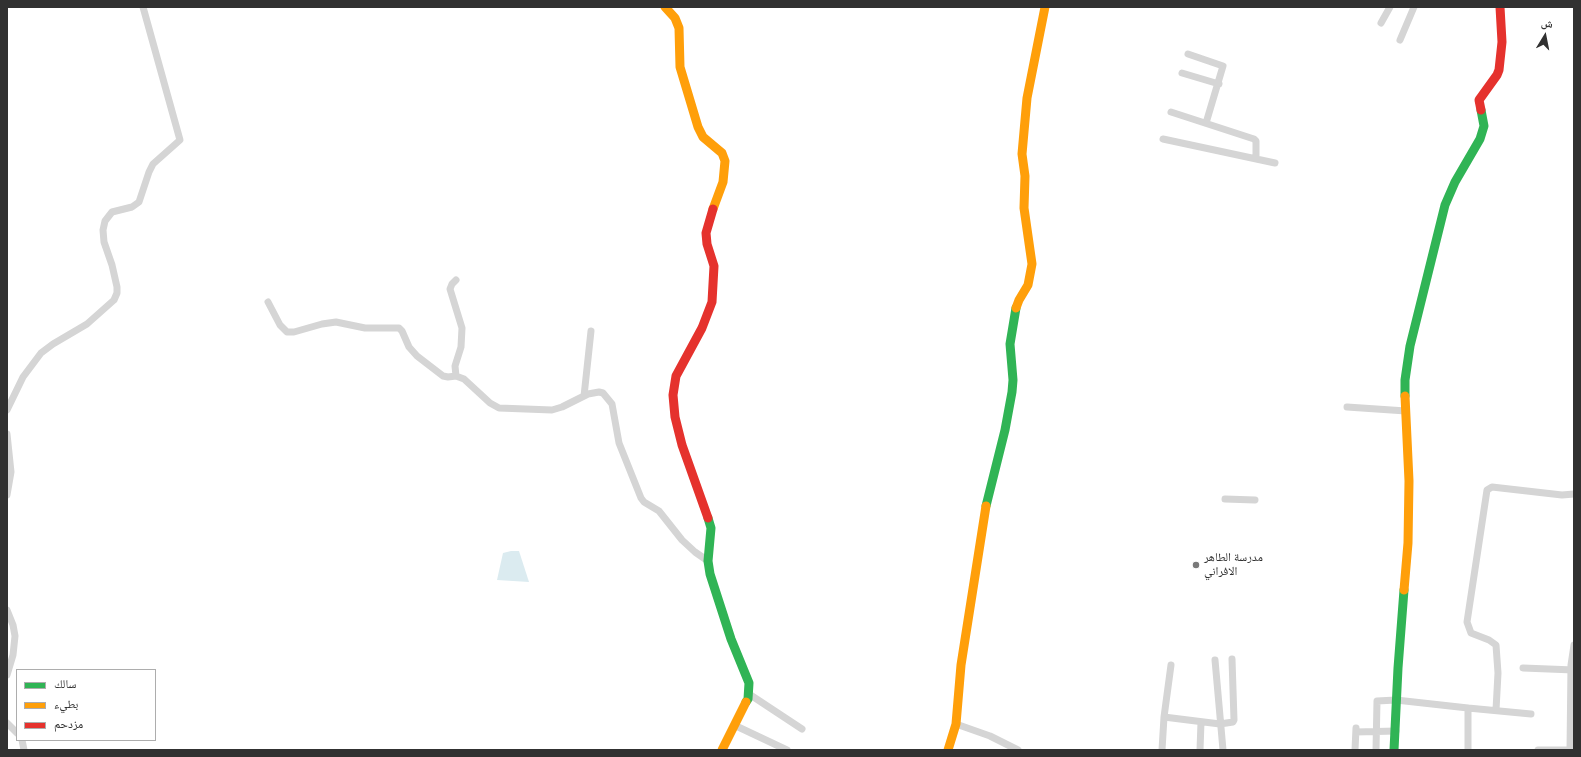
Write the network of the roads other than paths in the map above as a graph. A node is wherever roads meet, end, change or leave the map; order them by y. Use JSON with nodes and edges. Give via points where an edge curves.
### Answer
{"nodes":[{"id":1,"x":142,"y":7,"type":"edge"},
{"id":2,"x":665,"y":7,"type":"edge"},
{"id":3,"x":1045,"y":7,"type":"edge"},
{"id":4,"x":1390,"y":7,"type":"edge"},
{"id":5,"x":1414,"y":7,"type":"edge"},
{"id":6,"x":1500,"y":7,"type":"edge"},
{"id":7,"x":1381,"y":24,"type":"dead end"},
{"id":8,"x":1400,"y":40,"type":"dead end"},
{"id":9,"x":1188,"y":54,"type":"dead end"},
{"id":10,"x":1182,"y":73,"type":"dead end"},
{"id":11,"x":1219,"y":84,"type":"junction"},
{"id":12,"x":1170,"y":112,"type":"dead end"},
{"id":13,"x":1206,"y":124,"type":"junction"},
{"id":14,"x":1163,"y":139,"type":"dead end"},
{"id":15,"x":1256,"y":159,"type":"junction"},
{"id":16,"x":1274,"y":163,"type":"dead end"},
{"id":17,"x":456,"y":280,"type":"dead end"},
{"id":18,"x":268,"y":302,"type":"dead end"},
{"id":19,"x":590,"y":331,"type":"dead end"},
{"id":20,"x":456,"y":376,"type":"junction"},
{"id":21,"x":584,"y":396,"type":"junction"},
{"id":22,"x":1347,"y":406,"type":"dead end"},
{"id":23,"x":7,"y":410,"type":"edge"},
{"id":24,"x":1406,"y":411,"type":"junction"},
{"id":25,"x":7,"y":434,"type":"edge"},
{"id":26,"x":1574,"y":494,"type":"edge"},
{"id":27,"x":7,"y":495,"type":"edge"},
{"id":28,"x":1225,"y":499,"type":"dead end"},
{"id":29,"x":1255,"y":500,"type":"dead end"},
{"id":30,"x":708,"y":561,"type":"junction"},
{"id":31,"x":7,"y":610,"type":"edge"},
{"id":32,"x":1574,"y":645,"type":"edge"},
{"id":33,"x":1215,"y":660,"type":"dead end"},
{"id":34,"x":1232,"y":660,"type":"dead end"},
{"id":35,"x":1172,"y":665,"type":"dead end"},
{"id":36,"x":1523,"y":668,"type":"dead end"},
{"id":37,"x":1572,"y":670,"type":"edge"},
{"id":38,"x":7,"y":675,"type":"edge"},
{"id":39,"x":749,"y":694,"type":"junction"},
{"id":40,"x":1396,"y":700,"type":"junction"},
{"id":41,"x":1468,"y":708,"type":"junction"},
{"id":42,"x":1496,"y":710,"type":"junction"},
{"id":43,"x":1531,"y":714,"type":"dead end"},
{"id":44,"x":1164,"y":717,"type":"junction"},
{"id":45,"x":1201,"y":722,"type":"junction"},
{"id":46,"x":7,"y":723,"type":"edge"},
{"id":47,"x":956,"y":724,"type":"junction"},
{"id":48,"x":1220,"y":724,"type":"junction"},
{"id":49,"x":734,"y":725,"type":"junction"},
{"id":50,"x":802,"y":729,"type":"dead end"},
{"id":51,"x":1396,"y":731,"type":"junction"},
{"id":52,"x":16,"y":732,"type":"edge"},
{"id":53,"x":1376,"y":733,"type":"junction"},
{"id":54,"x":722,"y":750,"type":"edge"},
{"id":55,"x":787,"y":750,"type":"edge"},
{"id":56,"x":948,"y":750,"type":"edge"},
{"id":57,"x":1018,"y":750,"type":"edge"},
{"id":58,"x":1162,"y":750,"type":"edge"},
{"id":59,"x":1200,"y":750,"type":"edge"},
{"id":60,"x":1223,"y":750,"type":"edge"},
{"id":61,"x":1355,"y":750,"type":"edge"},
{"id":62,"x":1376,"y":750,"type":"edge"},
{"id":63,"x":1394,"y":750,"type":"edge"},
{"id":64,"x":1468,"y":750,"type":"edge"},
{"id":65,"x":1538,"y":750,"type":"edge"},
{"id":66,"x":1570,"y":750,"type":"edge"}],
"edges":[{"from":1,"to":23,"type":"street","via":[[180,140],[153,164],[139,202],[132,207],[112,212],[105,221],[104,242],[117,287],[114,300],[87,324],[41,353],[23,377]]},
{"from":2,"to":30,"type":"street","via":[[675,18],[679,28],[680,67],[698,127],[703,137],[722,153],[725,161],[723,182],[706,233],[706,244],[714,266],[712,302],[702,328],[676,376],[673,395],[682,445],[710,528]]},
{"from":3,"to":47,"type":"street","via":[[1027,98],[1022,154],[1025,176],[1024,208],[1032,264],[1028,285],[1019,300],[1013,322],[1010,344],[1013,386],[984,518],[961,665]]},
{"from":4,"to":7,"type":"street"},
{"from":5,"to":8,"type":"street"},
{"from":6,"to":24,"type":"street","via":[[1502,30],[1499,70],[1479,100],[1484,122],[1483,132],[1449,195],[1435,240],[1410,346],[1405,380]]},
{"from":9,"to":11,"type":"street","via":[[1223,66]]},
{"from":10,"to":11,"type":"street"},
{"from":11,"to":13,"type":"street"},
{"from":12,"to":13,"type":"street"},
{"from":13,"to":15,"type":"street","via":[[1254,139]]},
{"from":14,"to":15,"type":"street"},
{"from":15,"to":16,"type":"street"},
{"from":17,"to":20,"type":"street","via":[[450,289],[462,328],[455,366]]},
{"from":18,"to":20,"type":"street","via":[[280,325],[287,332],[336,322],[364,328],[399,328],[414,354],[443,376]]},
{"from":19,"to":21,"type":"street"},
{"from":20,"to":21,"type":"street","via":[[469,382],[490,404],[499,408],[552,410]]},
{"from":21,"to":30,"type":"street","via":[[599,392],[609,400],[612,404],[619,443],[641,498],[659,511],[682,540]]},
{"from":22,"to":24,"type":"street"},
{"from":24,"to":40,"type":"street","via":[[1408,543]]},
{"from":25,"to":27,"type":"street","via":[[11,472]]},
{"from":26,"to":42,"type":"street","via":[[1562,495],[1492,487],[1487,490],[1467,622],[1471,633],[1496,645]]},
{"from":28,"to":29,"type":"street"},
{"from":30,"to":39,"type":"street","via":[[731,639],[749,683]]},
{"from":31,"to":38,"type":"street","via":[[15,636]]},
{"from":32,"to":37,"type":"street"},
{"from":33,"to":48,"type":"street"},
{"from":34,"to":48,"type":"street","via":[[1234,720]]},
{"from":35,"to":44,"type":"street"},
{"from":36,"to":37,"type":"street"},
{"from":37,"to":66,"type":"street"},
{"from":39,"to":49,"type":"street"},
{"from":39,"to":50,"type":"street"},
{"from":40,"to":41,"type":"street"},
{"from":40,"to":51,"type":"street"},
{"from":40,"to":53,"type":"street","via":[[1377,701]]},
{"from":41,"to":42,"type":"street"},
{"from":41,"to":64,"type":"street"},
{"from":42,"to":43,"type":"street"},
{"from":44,"to":45,"type":"street"},
{"from":44,"to":58,"type":"street"},
{"from":45,"to":48,"type":"street"},
{"from":45,"to":59,"type":"street"},
{"from":46,"to":52,"type":"street"},
{"from":47,"to":56,"type":"street"},
{"from":47,"to":57,"type":"street","via":[[990,736]]},
{"from":48,"to":60,"type":"street"},
{"from":49,"to":54,"type":"street"},
{"from":49,"to":55,"type":"street"},
{"from":51,"to":53,"type":"street"},
{"from":51,"to":63,"type":"street"},
{"from":53,"to":61,"type":"street","via":[[1356,730]]},
{"from":53,"to":62,"type":"street"},
{"from":65,"to":66,"type":"street"}]}
